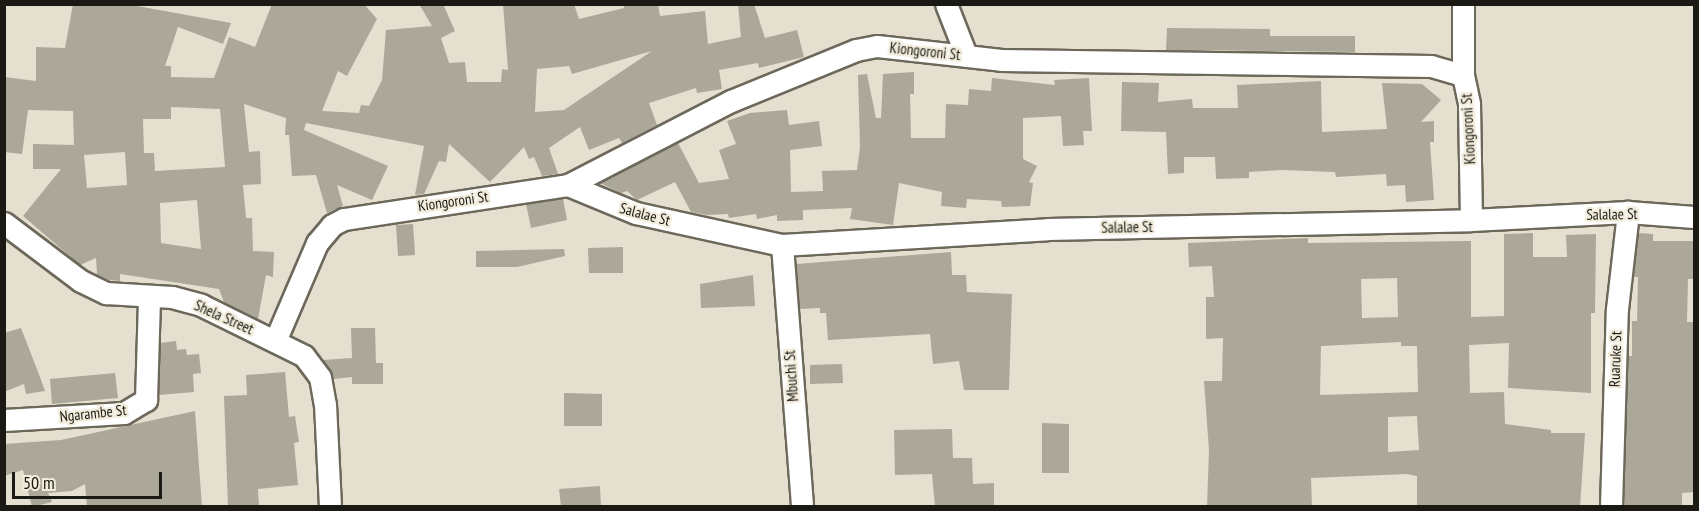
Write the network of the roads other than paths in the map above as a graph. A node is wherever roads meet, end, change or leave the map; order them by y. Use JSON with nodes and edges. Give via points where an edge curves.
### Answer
{"nodes":[{"id":1,"x":946,"y":4,"type":"edge"},
{"id":2,"x":1462,"y":4,"type":"edge"},
{"id":3,"x":966,"y":55,"type":"junction"},
{"id":4,"x":1463,"y":75,"type":"junction"},
{"id":5,"x":568,"y":185,"type":"junction"},
{"id":6,"x":1628,"y":213,"type":"junction"},
{"id":7,"x":1695,"y":217,"type":"edge"},
{"id":8,"x":1471,"y":220,"type":"junction"},
{"id":9,"x":9,"y":232,"type":"edge"},
{"id":10,"x":782,"y":244,"type":"junction"},
{"id":11,"x":149,"y":296,"type":"junction"},
{"id":12,"x":275,"y":341,"type":"junction"},
{"id":13,"x":4,"y":420,"type":"edge"},
{"id":14,"x":330,"y":507,"type":"edge"},
{"id":15,"x":802,"y":507,"type":"edge"},
{"id":16,"x":1611,"y":507,"type":"edge"}],
"edges":[{"from":1,"to":3,"type":"street"},
{"from":2,"to":4,"type":"street"},
{"from":3,"to":4,"type":"street","name":"Kiongoroni St","via":[[1001,60],[1431,66]]},
{"from":3,"to":5,"type":"street","name":"Kiongoroni St","via":[[898,46],[856,50],[731,101]]},
{"from":4,"to":8,"type":"street","name":"Kiongoroni St","via":[[1468,104]]},
{"from":5,"to":10,"type":"street","name":"Salalae St","via":[[636,213]]},
{"from":5,"to":12,"type":"street","name":"Kiongoroni St","via":[[344,219],[332,225],[317,243]]},
{"from":6,"to":7,"type":"street","name":"Salalae St"},
{"from":6,"to":8,"type":"street","name":"Salalae St"},
{"from":6,"to":16,"type":"street","name":"Ruaruke St","via":[[1617,309]]},
{"from":8,"to":10,"type":"street","name":"Salalae St","via":[[1048,229]]},
{"from":9,"to":11,"type":"street","name":"Shela Street","via":[[81,281],[106,293]]},
{"from":10,"to":15,"type":"street","name":"Mbuchi St"},
{"from":11,"to":12,"type":"street","name":"Shela Street","via":[[201,305]]},
{"from":11,"to":13,"type":"street","name":"Ngarambe St","via":[[146,400],[124,413]]},
{"from":12,"to":14,"type":"street","name":"Shela Street","via":[[304,356],[320,377]]}]}
